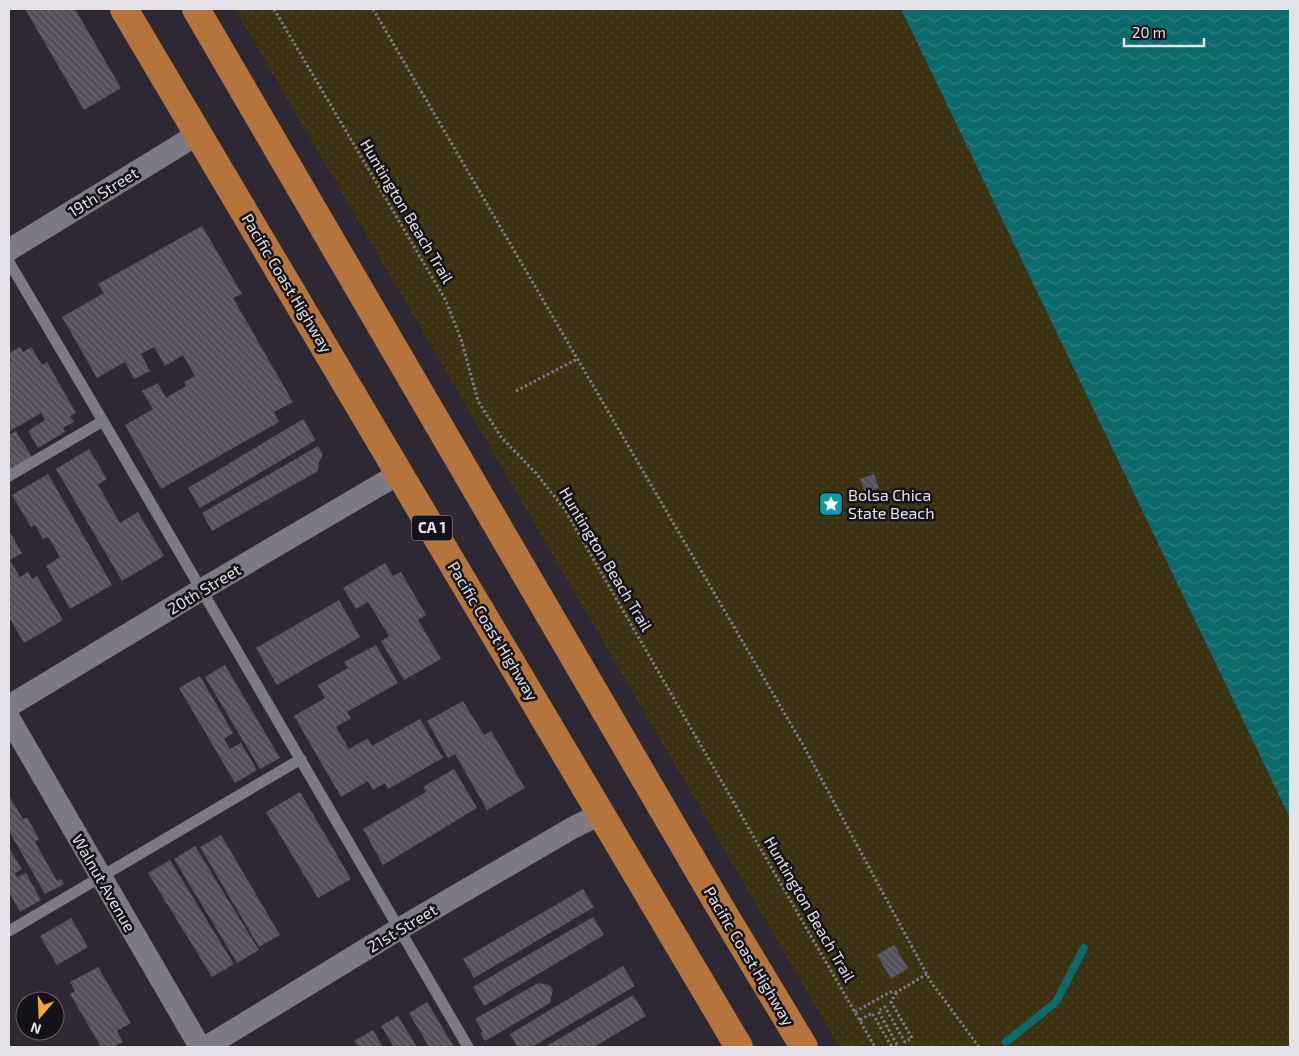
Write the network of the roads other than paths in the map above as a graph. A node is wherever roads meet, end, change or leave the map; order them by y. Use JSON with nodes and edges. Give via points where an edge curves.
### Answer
{"nodes":[{"id":1,"x":124,"y":9,"type":"edge"},
{"id":2,"x":196,"y":9,"type":"edge"},
{"id":3,"x":198,"y":134,"type":"junction"},
{"id":4,"x":9,"y":250,"type":"edge"},
{"id":5,"x":9,"y":262,"type":"edge"},
{"id":6,"x":103,"y":421,"type":"junction"},
{"id":7,"x":400,"y":474,"type":"junction"},
{"id":8,"x":9,"y":476,"type":"edge"},
{"id":9,"x":202,"y":590,"type":"junction"},
{"id":10,"x":9,"y":706,"type":"edge"},
{"id":11,"x":9,"y":718,"type":"edge"},
{"id":12,"x":301,"y":759,"type":"junction"},
{"id":13,"x":601,"y":814,"type":"junction"},
{"id":14,"x":101,"y":877,"type":"junction"},
{"id":15,"x":399,"y":929,"type":"junction"},
{"id":16,"x":9,"y":931,"type":"edge"},
{"id":17,"x":200,"y":1047,"type":"edge"},
{"id":18,"x":206,"y":1047,"type":"edge"},
{"id":19,"x":468,"y":1047,"type":"edge"},
{"id":20,"x":739,"y":1047,"type":"edge"},
{"id":21,"x":804,"y":1047,"type":"edge"}],
"edges":[{"from":1,"to":3,"type":"highway","name":"Pacific Coast Highway","number":"CA 1"},
{"from":2,"to":21,"type":"highway","name":"Pacific Coast Highway"},
{"from":3,"to":4,"type":"street","name":"19th Street"},
{"from":3,"to":7,"type":"highway","name":"Pacific Coast Highway","number":"CA 1"},
{"from":5,"to":6,"type":"lane"},
{"from":6,"to":8,"type":"lane"},
{"from":6,"to":9,"type":"lane"},
{"from":7,"to":9,"type":"street","name":"20th Street"},
{"from":7,"to":13,"type":"highway","name":"Pacific Coast Highway","number":"CA 1"},
{"from":9,"to":10,"type":"street","name":"20th Street"},
{"from":9,"to":12,"type":"lane"},
{"from":11,"to":14,"type":"street","name":"Walnut Avenue"},
{"from":12,"to":14,"type":"lane"},
{"from":12,"to":15,"type":"lane"},
{"from":13,"to":15,"type":"street","name":"21st Street"},
{"from":13,"to":20,"type":"highway","name":"Pacific Coast Highway","number":"CA 1"},
{"from":14,"to":16,"type":"lane"},
{"from":14,"to":17,"type":"street","name":"Walnut Avenue"},
{"from":15,"to":18,"type":"street","name":"21st Street"},
{"from":15,"to":19,"type":"lane"}]}
